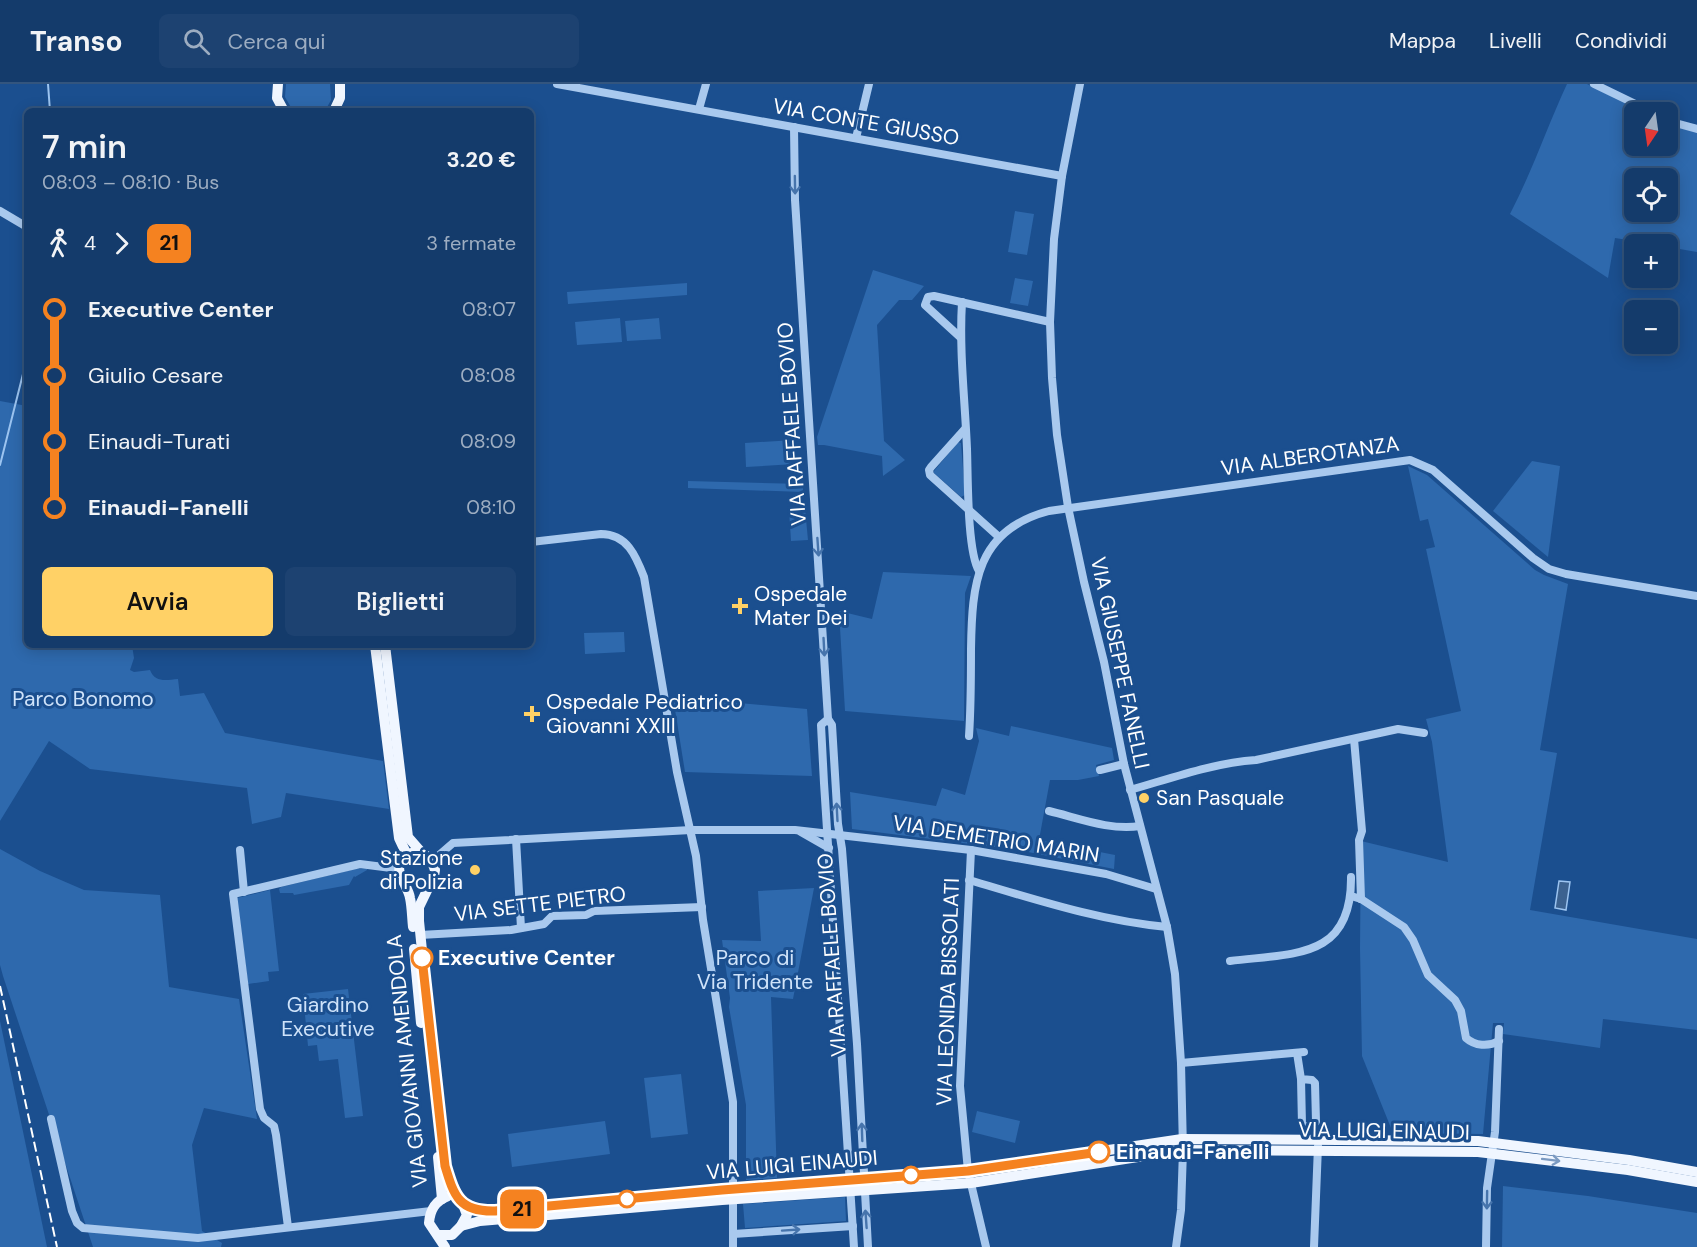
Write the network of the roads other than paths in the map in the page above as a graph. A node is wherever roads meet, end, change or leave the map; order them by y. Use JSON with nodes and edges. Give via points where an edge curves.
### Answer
{"nodes":[{"id":1,"x":278,"y":84,"type":"edge"},
{"id":2,"x":340,"y":84,"type":"edge"},
{"id":3,"x":350,"y":84,"type":"edge"},
{"id":4,"x":557,"y":84,"type":"edge"},
{"id":5,"x":706,"y":84,"type":"edge"},
{"id":6,"x":869,"y":84,"type":"edge"},
{"id":7,"x":1080,"y":84,"type":"edge"},
{"id":8,"x":1594,"y":84,"type":"edge"},
{"id":9,"x":340,"y":98,"type":"junction"},
{"id":10,"x":1631,"y":102,"type":"edge"},
{"id":11,"x":282,"y":108,"type":"edge"},
{"id":12,"x":335,"y":108,"type":"edge"},
{"id":13,"x":699,"y":109,"type":"junction"},
{"id":14,"x":1678,"y":124,"type":"edge"},
{"id":15,"x":794,"y":127,"type":"junction"},
{"id":16,"x":1697,"y":129,"type":"edge"},
{"id":17,"x":856,"y":138,"type":"junction"},
{"id":18,"x":1062,"y":176,"type":"junction"},
{"id":19,"x":0,"y":211,"type":"edge"},
{"id":20,"x":24,"y":225,"type":"edge"},
{"id":21,"x":962,"y":302,"type":"junction"},
{"id":22,"x":1050,"y":322,"type":"junction"},
{"id":23,"x":961,"y":323,"type":"junction"},
{"id":24,"x":946,"y":325,"type":"junction"},
{"id":25,"x":960,"y":337,"type":"junction"},
{"id":26,"x":965,"y":429,"type":"junction"},
{"id":27,"x":1068,"y":507,"type":"junction"},
{"id":28,"x":970,"y":510,"type":"junction"},
{"id":29,"x":999,"y":537,"type":"junction"},
{"id":30,"x":534,"y":542,"type":"edge"},
{"id":31,"x":979,"y":571,"type":"junction"},
{"id":32,"x":1697,"y":596,"type":"edge"},
{"id":33,"x":375,"y":648,"type":"edge"},
{"id":34,"x":385,"y":648,"type":"edge"},
{"id":35,"x":828,"y":719,"type":"junction"},
{"id":36,"x":1424,"y":733,"type":"dead end"},
{"id":37,"x":969,"y":736,"type":"dead end"},
{"id":38,"x":1354,"y":739,"type":"junction"},
{"id":39,"x":1124,"y":764,"type":"junction"},
{"id":40,"x":1100,"y":770,"type":"dead end"},
{"id":41,"x":1130,"y":790,"type":"junction"},
{"id":42,"x":1049,"y":811,"type":"dead end"},
{"id":43,"x":1140,"y":826,"type":"junction"},
{"id":44,"x":691,"y":830,"type":"junction"},
{"id":45,"x":795,"y":830,"type":"junction"},
{"id":46,"x":828,"y":833,"type":"junction"},
{"id":47,"x":840,"y":834,"type":"junction"},
{"id":48,"x":516,"y":838,"type":"junction"},
{"id":49,"x":828,"y":848,"type":"junction"},
{"id":50,"x":240,"y":850,"type":"dead end"},
{"id":51,"x":970,"y":850,"type":"junction"},
{"id":52,"x":422,"y":853,"type":"junction"},
{"id":53,"x":407,"y":855,"type":"junction"},
{"id":54,"x":434,"y":864,"type":"junction"},
{"id":55,"x":399,"y":869,"type":"junction"},
{"id":56,"x":844,"y":874,"type":"junction"},
{"id":57,"x":830,"y":876,"type":"junction"},
{"id":58,"x":1351,"y":877,"type":"dead end"},
{"id":59,"x":969,"y":880,"type":"junction"},
{"id":60,"x":431,"y":881,"type":"junction"},
{"id":61,"x":405,"y":884,"type":"junction"},
{"id":62,"x":1156,"y":889,"type":"junction"},
{"id":63,"x":244,"y":892,"type":"junction"},
{"id":64,"x":1351,"y":896,"type":"junction"},
{"id":65,"x":1361,"y":899,"type":"junction"},
{"id":66,"x":702,"y":908,"type":"junction"},
{"id":67,"x":1167,"y":927,"type":"junction"},
{"id":68,"x":521,"y":928,"type":"junction"},
{"id":69,"x":420,"y":935,"type":"junction"},
{"id":70,"x":1230,"y":961,"type":"dead end"},
{"id":71,"x":855,"y":1015,"type":"junction"},
{"id":72,"x":839,"y":1016,"type":"junction"},
{"id":73,"x":1499,"y":1029,"type":"dead end"},
{"id":74,"x":1499,"y":1041,"type":"junction"},
{"id":75,"x":1181,"y":1063,"type":"junction"},
{"id":76,"x":1301,"y":1079,"type":"junction"},
{"id":77,"x":860,"y":1102,"type":"junction"},
{"id":78,"x":845,"y":1103,"type":"junction"},
{"id":79,"x":51,"y":1119,"type":"dead end"},
{"id":80,"x":1182,"y":1144,"type":"junction"},
{"id":81,"x":1318,"y":1146,"type":"junction"},
{"id":82,"x":1494,"y":1148,"type":"junction"},
{"id":83,"x":968,"y":1171,"type":"junction"},
{"id":84,"x":1697,"y":1172,"type":"edge"},
{"id":85,"x":864,"y":1178,"type":"junction"},
{"id":86,"x":1697,"y":1182,"type":"edge"},
{"id":87,"x":970,"y":1183,"type":"junction"},
{"id":88,"x":850,"y":1185,"type":"junction"},
{"id":89,"x":864,"y":1190,"type":"junction"},
{"id":90,"x":733,"y":1195,"type":"junction"},
{"id":91,"x":442,"y":1199,"type":"junction"},
{"id":92,"x":460,"y":1201,"type":"junction"},
{"id":93,"x":430,"y":1211,"type":"junction"},
{"id":94,"x":853,"y":1226,"type":"junction"},
{"id":95,"x":288,"y":1227,"type":"junction"},
{"id":96,"x":459,"y":1229,"type":"junction"},
{"id":97,"x":733,"y":1234,"type":"junction"},
{"id":98,"x":438,"y":1235,"type":"junction"},
{"id":99,"x":445,"y":1247,"type":"edge"},
{"id":100,"x":455,"y":1247,"type":"edge"},
{"id":101,"x":733,"y":1247,"type":"edge"},
{"id":102,"x":854,"y":1247,"type":"edge"},
{"id":103,"x":868,"y":1247,"type":"edge"},
{"id":104,"x":986,"y":1247,"type":"edge"},
{"id":105,"x":1176,"y":1247,"type":"edge"},
{"id":106,"x":1314,"y":1247,"type":"edge"},
{"id":107,"x":1486,"y":1247,"type":"edge"}],
"edges":[{"from":1,"to":11,"type":"main road","via":[[277,98]]},
{"from":2,"to":9,"type":"main road"},
{"from":3,"to":9,"type":"main road"},
{"from":4,"to":13,"type":"street","name":"VIA CONTE GIUSSO"},
{"from":5,"to":13,"type":"street"},
{"from":6,"to":17,"type":"street"},
{"from":7,"to":18,"type":"street","name":"VIA GIUSEPPE FANELLI"},
{"from":8,"to":10,"type":"street"},
{"from":9,"to":12,"type":"main road"},
{"from":13,"to":15,"type":"street","name":"VIA CONTE GIUSSO"},
{"from":14,"to":16,"type":"street"},
{"from":15,"to":17,"type":"street","name":"VIA CONTE GIUSSO"},
{"from":15,"to":35,"type":"street","name":"VIA RAFFAELE BOVIO","one_way":true},
{"from":17,"to":18,"type":"street","name":"VIA CONTE GIUSSO"},
{"from":18,"to":22,"type":"street","name":"VIA GIUSEPPE FANELLI"},
{"from":19,"to":20,"type":"street"},
{"from":21,"to":22,"type":"street"},
{"from":21,"to":23,"type":"street"},
{"from":21,"to":24,"type":"street","via":[[928,297],[925,305]]},
{"from":22,"to":27,"type":"street","name":"VIA GIUSEPPE FANELLI","via":[[1057,435]]},
{"from":23,"to":24,"type":"street"},
{"from":23,"to":25,"type":"street"},
{"from":24,"to":25,"type":"street"},
{"from":25,"to":26,"type":"street"},
{"from":26,"to":28,"type":"street"},
{"from":26,"to":28,"type":"street","via":[[929,473]]},
{"from":27,"to":29,"type":"street","via":[[1032,515]]},
{"from":27,"to":32,"type":"street","name":"VIA ALBEROTANZA","via":[[1410,460],[1433,470],[1550,569]]},
{"from":27,"to":39,"type":"street","name":"VIA GIUSEPPE FANELLI"},
{"from":28,"to":29,"type":"street"},
{"from":28,"to":31,"type":"street","via":[[974,562]]},
{"from":29,"to":31,"type":"street"},
{"from":30,"to":44,"type":"street","via":[[607,534],[622,539],[635,556],[644,577],[677,772]]},
{"from":31,"to":37,"type":"street","via":[[973,595]]},
{"from":33,"to":53,"type":"main road","via":[[399,838]]},
{"from":34,"to":52,"type":"main road","via":[[408,837]]},
{"from":35,"to":46,"type":"street","name":"VIA RAFFAELE BOVIO","via":[[821,725]]},
{"from":47,"to":35,"type":"street","name":"VIA RAFFAELE BOVIO","one_way":true,"via":[[832,725]]},
{"from":36,"to":38,"type":"street","via":[[1398,729]]},
{"from":38,"to":41,"type":"street","via":[[1236,761]]},
{"from":38,"to":65,"type":"street","via":[[1362,831]]},
{"from":39,"to":40,"type":"street"},
{"from":39,"to":41,"type":"street","name":"VIA GIUSEPPE FANELLI"},
{"from":41,"to":43,"type":"street","name":"VIA GIUSEPPE FANELLI"},
{"from":42,"to":43,"type":"street","via":[[1116,826]]},
{"from":43,"to":62,"type":"street","name":"VIA GIUSEPPE FANELLI"},
{"from":44,"to":45,"type":"street","name":"VIA DEMETRIO MARIN"},
{"from":44,"to":48,"type":"street","name":"VIA DEMETRIO MARIN"},
{"from":44,"to":66,"type":"street"},
{"from":45,"to":46,"type":"street","name":"VIA DEMETRIO MARIN"},
{"from":45,"to":49,"type":"street"},
{"from":46,"to":47,"type":"street","name":"VIA DEMETRIO MARIN"},
{"from":46,"to":49,"type":"street","name":"VIA RAFFAELE BOVIO"},
{"from":47,"to":51,"type":"street","name":"VIA DEMETRIO MARIN"},
{"from":47,"to":56,"type":"street","name":"VIA RAFFAELE BOVIO"},
{"from":48,"to":54,"type":"street","name":"VIA DEMETRIO MARIN","via":[[453,843],[438,855]]},
{"from":48,"to":68,"type":"street"},
{"from":49,"to":57,"type":"street","name":"VIA RAFFAELE BOVIO"},
{"from":50,"to":63,"type":"street"},
{"from":51,"to":59,"type":"street","name":"VIA LEONIDA BISSOLATI"},
{"from":51,"to":62,"type":"street","name":"VIA DEMETRIO MARIN","via":[[1106,874]]},
{"from":52,"to":53,"type":"main road"},
{"from":52,"to":54,"type":"main road"},
{"from":53,"to":55,"type":"main road"},
{"from":54,"to":60,"type":"main road","name":"VIA GIOVANNI AMENDOLA"},
{"from":55,"to":61,"type":"main road","name":"VIA GIOVANNI AMENDOLA"},
{"from":55,"to":63,"type":"street","via":[[353,865]]},
{"from":56,"to":57,"type":"street"},
{"from":56,"to":71,"type":"street","name":"VIA RAFFAELE BOVIO"},
{"from":57,"to":72,"type":"street","name":"VIA RAFFAELE BOVIO"},
{"from":58,"to":64,"type":"street"},
{"from":59,"to":67,"type":"street","via":[[1061,907]]},
{"from":59,"to":83,"type":"street","name":"VIA LEONIDA BISSOLATI","via":[[960,1086]]},
{"from":60,"to":61,"type":"main road","via":[[417,888]]},
{"from":60,"to":69,"type":"main road","name":"VIA GIOVANNI AMENDOLA","via":[[419,907]]},
{"from":61,"to":91,"type":"main road","name":"VIA GIOVANNI AMENDOLA","via":[[410,896]]},
{"from":62,"to":67,"type":"street","name":"VIA GIUSEPPE FANELLI"},
{"from":63,"to":95,"type":"street","via":[[233,894],[260,1109],[274,1126]]},
{"from":64,"to":65,"type":"street"},
{"from":64,"to":70,"type":"street","via":[[1343,921],[1326,942],[1290,953]]},
{"from":65,"to":74,"type":"street","via":[[1404,927],[1428,975],[1455,1000],[1466,1038],[1476,1045]]},
{"from":66,"to":68,"type":"street","name":"VIA SETTE PIETRO","via":[[594,911],[586,915],[552,916],[544,924]]},
{"from":66,"to":90,"type":"street","via":[[734,1102]]},
{"from":67,"to":75,"type":"street","name":"VIA GIUSEPPE FANELLI","via":[[1175,974]]},
{"from":68,"to":69,"type":"street","name":"VIA SETTE PIETRO"},
{"from":69,"to":92,"type":"main road","name":"VIA GIOVANNI AMENDOLA","via":[[445,1166]]},
{"from":71,"to":72,"type":"street"},
{"from":71,"to":77,"type":"street","name":"VIA RAFFAELE BOVIO"},
{"from":72,"to":78,"type":"street","name":"VIA RAFFAELE BOVIO"},
{"from":73,"to":74,"type":"street"},
{"from":74,"to":82,"type":"street"},
{"from":75,"to":76,"type":"street","via":[[1300,1052]]},
{"from":75,"to":80,"type":"street","name":"VIA GIUSEPPE FANELLI"},
{"from":76,"to":76,"type":"street","via":[[1302,1125],[1309,1127],[1316,1122],[1314,1083]]},
{"from":77,"to":78,"type":"street"},
{"from":85,"to":77,"type":"street","name":"VIA RAFFAELE BOVIO","one_way":true},
{"from":78,"to":88,"type":"street","name":"VIA RAFFAELE BOVIO"},
{"from":79,"to":95,"type":"street","via":[[72,1210],[83,1228],[198,1238]]},
{"from":80,"to":81,"type":"main road","name":"VIA LUIGI EINAUDI"},
{"from":80,"to":83,"type":"main road","name":"VIA LUIGI EINAUDI"},
{"from":80,"to":87,"type":"main road","name":"VIA LUIGI EINAUDI"},
{"from":80,"to":105,"type":"street","name":"VIA GIUSEPPE FANELLI"},
{"from":81,"to":82,"type":"main road","name":"VIA LUIGI EINAUDI"},
{"from":81,"to":106,"type":"street"},
{"from":82,"to":84,"type":"main road","name":"VIA LUIGI EINAUDI"},
{"from":82,"to":86,"type":"main road","name":"VIA LUIGI EINAUDI","one_way":true},
{"from":82,"to":107,"type":"street","one_way":true,"via":[[1487,1188]]},
{"from":83,"to":85,"type":"main road","name":"VIA LUIGI EINAUDI"},
{"from":83,"to":87,"type":"street","name":"VIA LEONIDA BISSOLATI"},
{"from":85,"to":88,"type":"main road","name":"VIA LUIGI EINAUDI"},
{"from":85,"to":89,"type":"street","name":"VIA RAFFAELE BOVIO"},
{"from":87,"to":89,"type":"main road","name":"VIA LUIGI EINAUDI"},
{"from":87,"to":104,"type":"street","name":"VIA LEONIDA BISSOLATI"},
{"from":88,"to":89,"type":"main road","name":"VIA LUIGI EINAUDI"},
{"from":88,"to":90,"type":"main road","name":"VIA LUIGI EINAUDI"},
{"from":88,"to":94,"type":"street","name":"VIA RAFFAELE BOVIO"},
{"from":103,"to":89,"type":"street","name":"VIA RAFFAELE BOVIO","one_way":true},
{"from":90,"to":92,"type":"main road","name":"VIA LUIGI EINAUDI","via":[[495,1211],[474,1209]]},
{"from":90,"to":96,"type":"main road","name":"VIA LUIGI EINAUDI","via":[[480,1221]]},
{"from":90,"to":97,"type":"street"},
{"from":91,"to":92,"type":"main road","name":"VIA GIOVANNI AMENDOLA","via":[[447,1196]]},
{"from":91,"to":93,"type":"main road","name":"VIA GIOVANNI AMENDOLA"},
{"from":92,"to":96,"type":"main road","name":"VIA GIOVANNI AMENDOLA","via":[[467,1215]]},
{"from":93,"to":95,"type":"street"},
{"from":93,"to":98,"type":"main road","name":"VIA GIOVANNI AMENDOLA","via":[[429,1223]]},
{"from":97,"to":94,"type":"street","one_way":true},
{"from":94,"to":102,"type":"street","name":"VIA RAFFAELE BOVIO"},
{"from":96,"to":98,"type":"main road","via":[[446,1236]]},
{"from":96,"to":100,"type":"main road","name":"VIA GIOVANNI AMENDOLA"},
{"from":97,"to":101,"type":"street"},
{"from":98,"to":99,"type":"main road","name":"VIA GIOVANNI AMENDOLA"}]}
